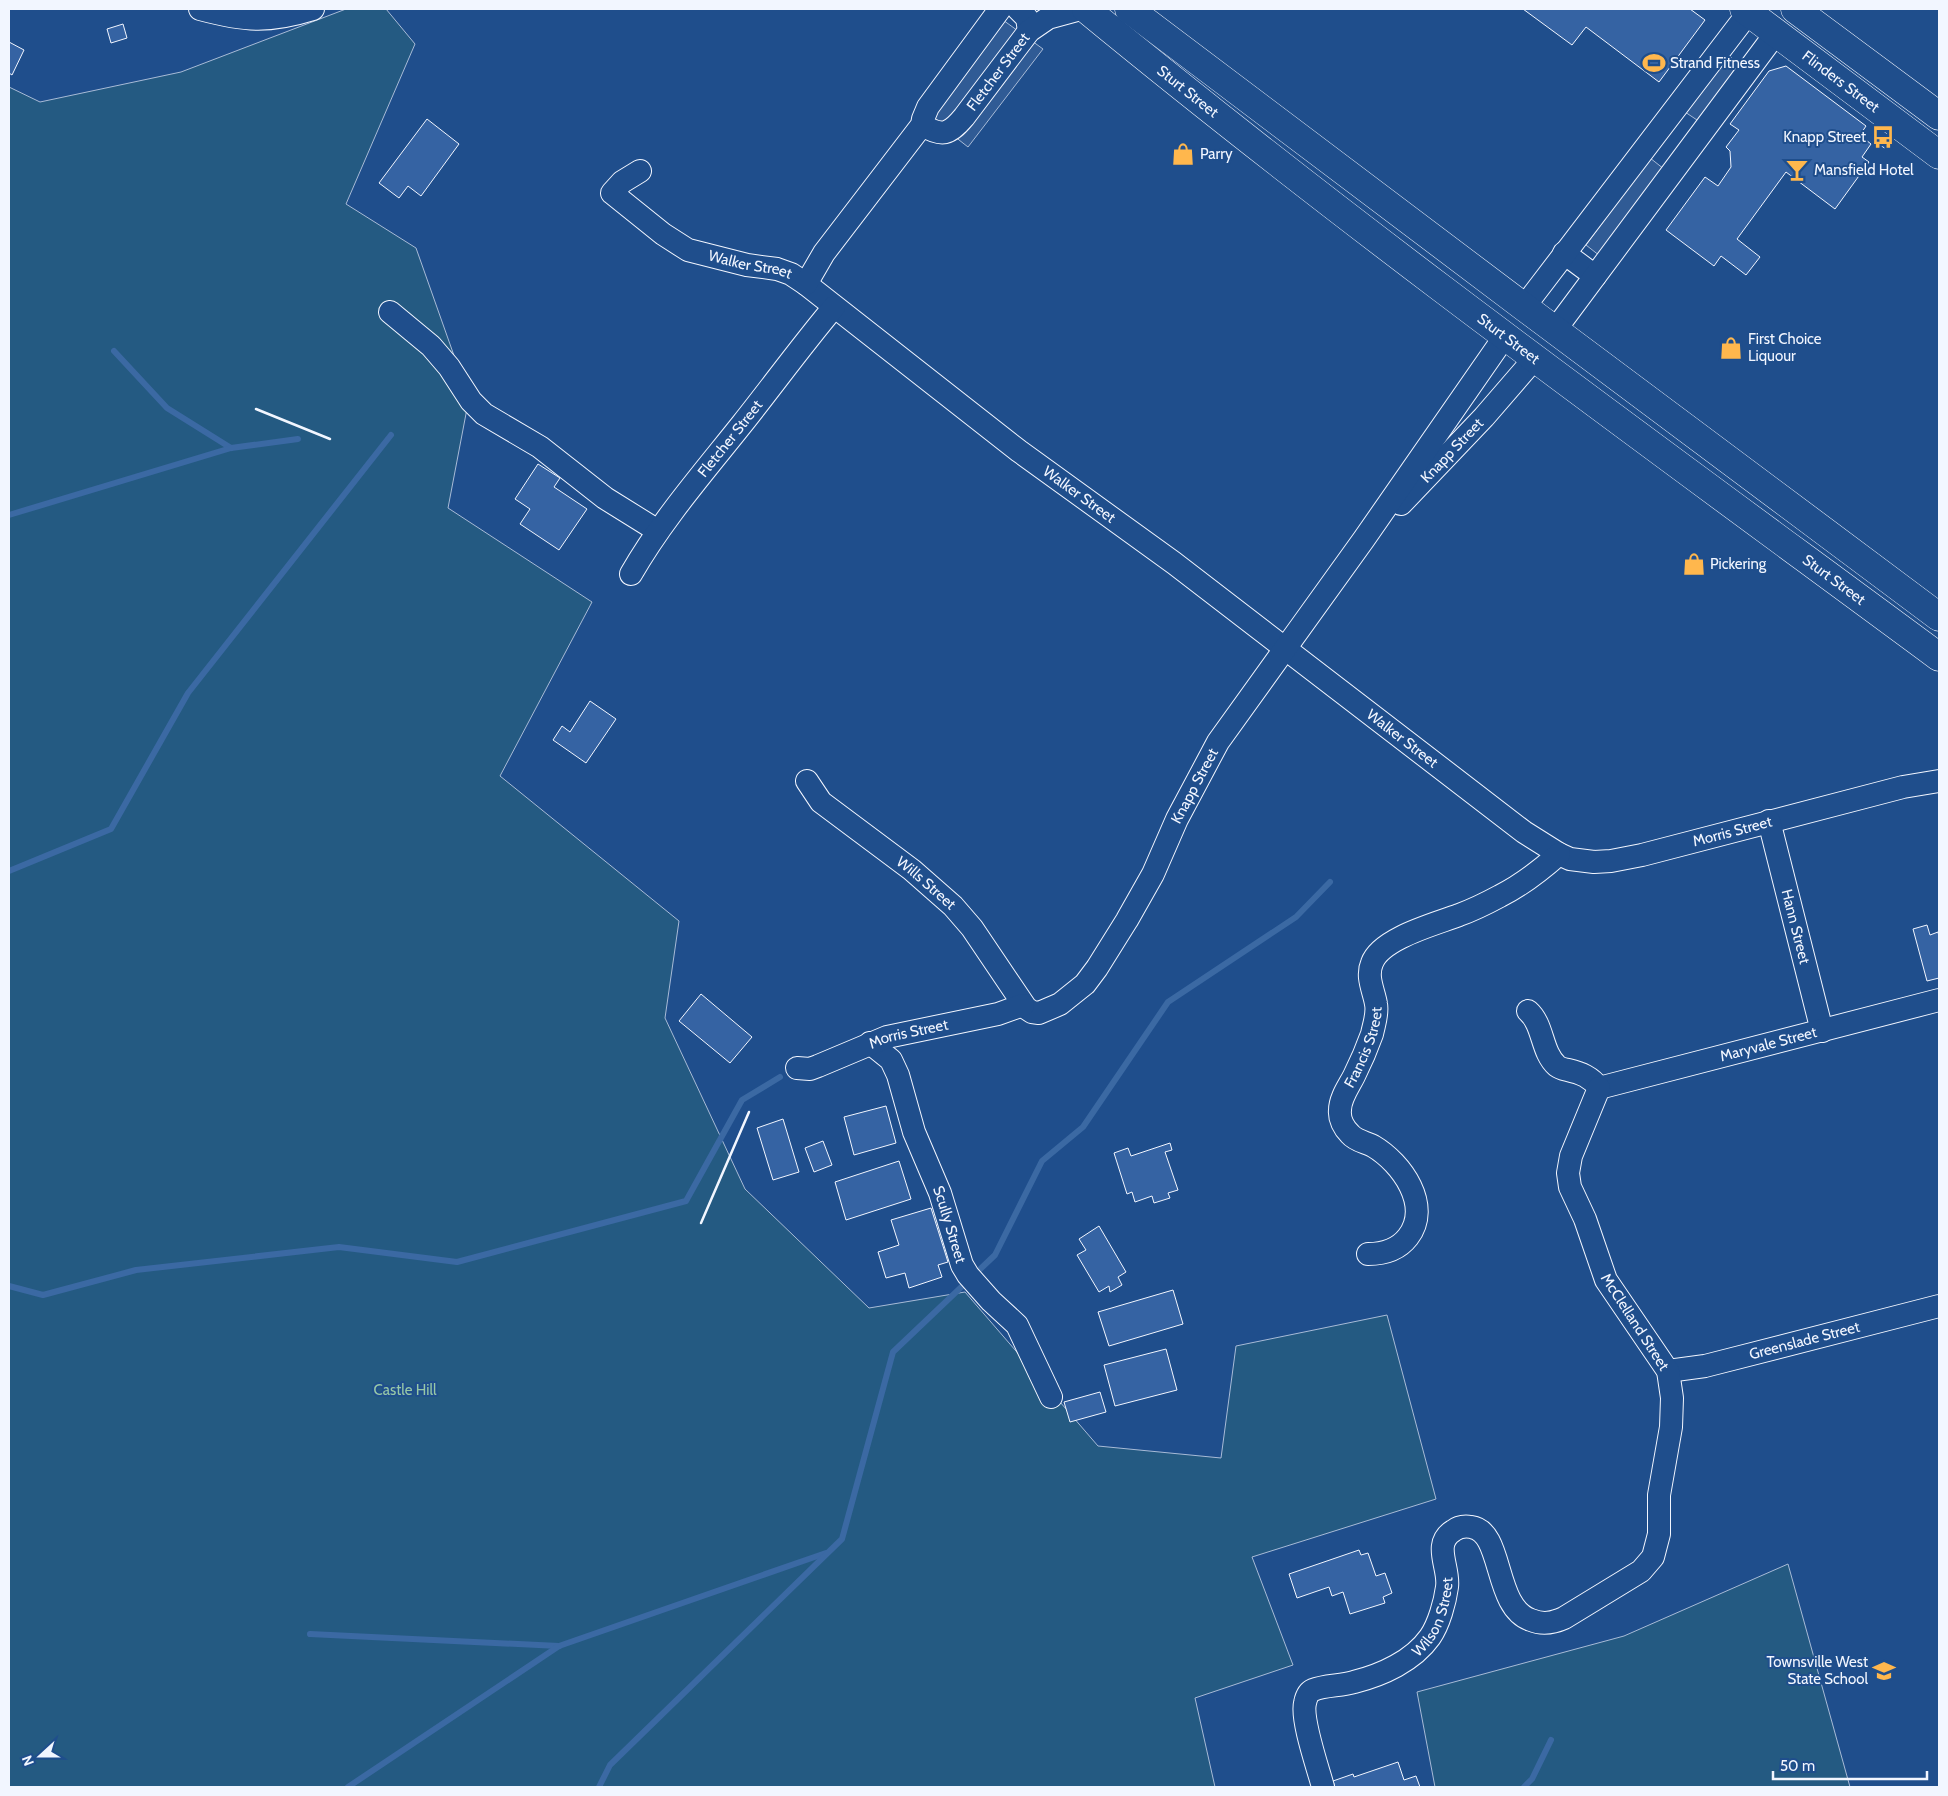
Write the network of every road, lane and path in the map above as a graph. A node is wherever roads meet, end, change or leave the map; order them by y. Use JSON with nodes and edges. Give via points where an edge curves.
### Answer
{"nodes":[{"id":1,"x":200,"y":9,"type":"edge"},
{"id":2,"x":313,"y":9,"type":"edge"},
{"id":3,"x":1000,"y":9,"type":"edge"},
{"id":4,"x":1018,"y":9,"type":"edge"},
{"id":5,"x":1081,"y":9,"type":"edge"},
{"id":6,"x":1086,"y":9,"type":"edge"},
{"id":7,"x":1130,"y":9,"type":"edge"},
{"id":8,"x":1794,"y":9,"type":"edge"},
{"id":9,"x":1748,"y":10,"type":"edge"},
{"id":10,"x":1029,"y":31,"type":"junction"},
{"id":11,"x":1776,"y":33,"type":"junction"},
{"id":12,"x":1202,"y":64,"type":"junction"},
{"id":13,"x":1183,"y":88,"type":"junction"},
{"id":14,"x":1939,"y":116,"type":"edge"},
{"id":15,"x":922,"y":125,"type":"junction"},
{"id":16,"x":1939,"y":155,"type":"edge"},
{"id":17,"x":640,"y":171,"type":"dead end"},
{"id":18,"x":1564,"y":253,"type":"junction"},
{"id":19,"x":1595,"y":276,"type":"junction"},
{"id":20,"x":806,"y":284,"type":"junction"},
{"id":21,"x":834,"y":307,"type":"junction"},
{"id":22,"x":1524,"y":307,"type":"junction"},
{"id":23,"x":390,"y":312,"type":"dead end"},
{"id":24,"x":1555,"y":330,"type":"junction"},
{"id":25,"x":1505,"y":336,"type":"junction"},
{"id":26,"x":1535,"y":358,"type":"junction"},
{"id":27,"x":1465,"y":394,"type":"junction"},
{"id":28,"x":1490,"y":410,"type":"junction"},
{"id":29,"x":658,"y":531,"type":"junction"},
{"id":30,"x":1364,"y":539,"type":"junction"},
{"id":31,"x":631,"y":574,"type":"dead end"},
{"id":32,"x":1939,"y":617,"type":"edge"},
{"id":33,"x":1284,"y":650,"type":"junction"},
{"id":34,"x":1939,"y":657,"type":"edge"},
{"id":35,"x":1939,"y":771,"type":"edge"},
{"id":36,"x":807,"y":781,"type":"dead end"},
{"id":37,"x":1939,"y":781,"type":"edge"},
{"id":38,"x":1903,"y":787,"type":"junction"},
{"id":39,"x":1769,"y":821,"type":"junction"},
{"id":40,"x":1559,"y":854,"type":"junction"},
{"id":41,"x":1939,"y":1000,"type":"edge"},
{"id":42,"x":1023,"y":1005,"type":"junction"},
{"id":43,"x":1528,"y":1011,"type":"dead end"},
{"id":44,"x":918,"y":1030,"type":"junction"},
{"id":45,"x":1822,"y":1031,"type":"junction"},
{"id":46,"x":870,"y":1043,"type":"junction"},
{"id":47,"x":797,"y":1068,"type":"dead end"},
{"id":48,"x":898,"y":1075,"type":"junction"},
{"id":49,"x":1599,"y":1088,"type":"junction"},
{"id":50,"x":1368,"y":1254,"type":"dead end"},
{"id":51,"x":1939,"y":1306,"type":"edge"},
{"id":52,"x":1668,"y":1371,"type":"junction"},
{"id":53,"x":1050,"y":1396,"type":"dead end"},
{"id":54,"x":1653,"y":1557,"type":"joint"},
{"id":55,"x":1323,"y":1787,"type":"edge"}],
"edges":[{"from":1,"to":2,"type":"street","via":[[251,19],[275,19]]},
{"from":3,"to":15,"type":"street","via":[[928,107]]},
{"from":4,"to":10,"type":"street","via":[[1027,18]]},
{"from":5,"to":10,"type":"street","name":"Fletcher Street","via":[[1048,18]]},
{"from":6,"to":13,"type":"main road","name":"Sturt Street"},
{"from":7,"to":12,"type":"main road","name":"Sturt Street"},
{"from":8,"to":11,"type":"main road"},
{"from":8,"to":14,"type":"main road","name":"Flinders Street"},
{"from":9,"to":11,"type":"main road","name":"Flinders Street"},
{"from":9,"to":18,"type":"street"},
{"from":10,"to":15,"type":"street","name":"Fletcher Street","via":[[954,128],[939,133]]},
{"from":11,"to":16,"type":"main road","name":"Flinders Street"},
{"from":11,"to":19,"type":"street"},
{"from":12,"to":13,"type":"main road"},
{"from":12,"to":22,"type":"main road","name":"Sturt Street"},
{"from":13,"to":25,"type":"main road","name":"Sturt Street"},
{"from":15,"to":20,"type":"street","via":[[824,254]]},
{"from":17,"to":20,"type":"street","name":"Walker Street","via":[[612,193],[679,245],[702,255],[784,271]]},
{"from":18,"to":19,"type":"street"},
{"from":18,"to":22,"type":"street"},
{"from":19,"to":24,"type":"street"},
{"from":20,"to":21,"type":"street","name":"Walker Street"},
{"from":21,"to":29,"type":"street","name":"Fletcher Street"},
{"from":21,"to":33,"type":"street","name":"Walker Street","via":[[1019,451],[1174,563]]},
{"from":22,"to":24,"type":"main road","name":"Sturt Street"},
{"from":22,"to":25,"type":"main road"},
{"from":23,"to":29,"type":"street","via":[[435,350],[484,414],[533,442],[612,503]]},
{"from":24,"to":26,"type":"main road"},
{"from":24,"to":32,"type":"main road","name":"Sturt Street"},
{"from":25,"to":26,"type":"main road","name":"Sturt Street"},
{"from":25,"to":27,"type":"street","name":"Knapp Street"},
{"from":26,"to":28,"type":"street","name":"Knapp Street"},
{"from":26,"to":34,"type":"main road","name":"Sturt Street"},
{"from":27,"to":28,"type":"street"},
{"from":27,"to":30,"type":"street","name":"Knapp Street"},
{"from":28,"to":30,"type":"street","name":"Knapp Street","via":[[1435,470]]},
{"from":29,"to":31,"type":"street","name":"Fletcher Street"},
{"from":30,"to":33,"type":"street","name":"Knapp Street"},
{"from":33,"to":40,"type":"street","name":"Walker Street","via":[[1524,832]]},
{"from":33,"to":42,"type":"street","name":"Knapp Street","via":[[1218,742],[1177,819],[1153,874],[1097,968],[1075,993],[1060,1004],[1039,1013],[1029,1011]]},
{"from":35,"to":38,"type":"street","name":"Morris Street"},
{"from":36,"to":42,"type":"street","name":"Wills Street","via":[[821,802],[912,870],[953,906],[972,928]]},
{"from":37,"to":38,"type":"street","name":"Morris Street"},
{"from":38,"to":39,"type":"street","name":"Morris Street"},
{"from":39,"to":40,"type":"street","name":"Morris Street","via":[[1611,861],[1582,861]]},
{"from":39,"to":45,"type":"street","name":"Hann Street"},
{"from":40,"to":50,"type":"street","name":"Francis Street","via":[[1502,895],[1396,940],[1373,960],[1370,973],[1376,1019],[1366,1051],[1342,1099],[1340,1115],[1344,1127],[1353,1137],[1373,1146],[1395,1165],[1415,1196],[1417,1213],[1414,1227],[1404,1241],[1391,1251]]},
{"from":41,"to":45,"type":"street","name":"Maryvale Street"},
{"from":42,"to":44,"type":"street","name":"Morris Street","via":[[998,1014]]},
{"from":43,"to":49,"type":"street","via":[[1538,1022],[1556,1065],[1587,1076]]},
{"from":44,"to":46,"type":"street","name":"Morris Street"},
{"from":44,"to":48,"type":"street","via":[[898,1052]]},
{"from":45,"to":49,"type":"street","name":"Maryvale Street"},
{"from":46,"to":47,"type":"street","name":"Morris Street","via":[[810,1069]]},
{"from":46,"to":48,"type":"street","name":"Scully Street","via":[[891,1060]]},
{"from":48,"to":53,"type":"street","name":"Scully Street","via":[[914,1132],[940,1193],[960,1261],[981,1290],[1017,1325]]},
{"from":49,"to":52,"type":"street","name":"McClelland Street","via":[[1571,1156],[1570,1188],[1606,1280]]},
{"from":51,"to":52,"type":"street","name":"Greenslade Street","via":[[1705,1366]]},
{"from":52,"to":54,"type":"street","name":"McClelland Street","via":[[1672,1398],[1671,1427],[1660,1495],[1659,1534]]},
{"from":54,"to":55,"type":"street","name":"Wilson Street","via":[[1641,1571],[1564,1618],[1544,1623],[1527,1619],[1516,1611],[1482,1531],[1465,1526],[1452,1531],[1443,1542],[1442,1549],[1448,1579],[1444,1598],[1432,1634],[1420,1649],[1375,1675],[1312,1691],[1307,1697],[1305,1718]]}]}
